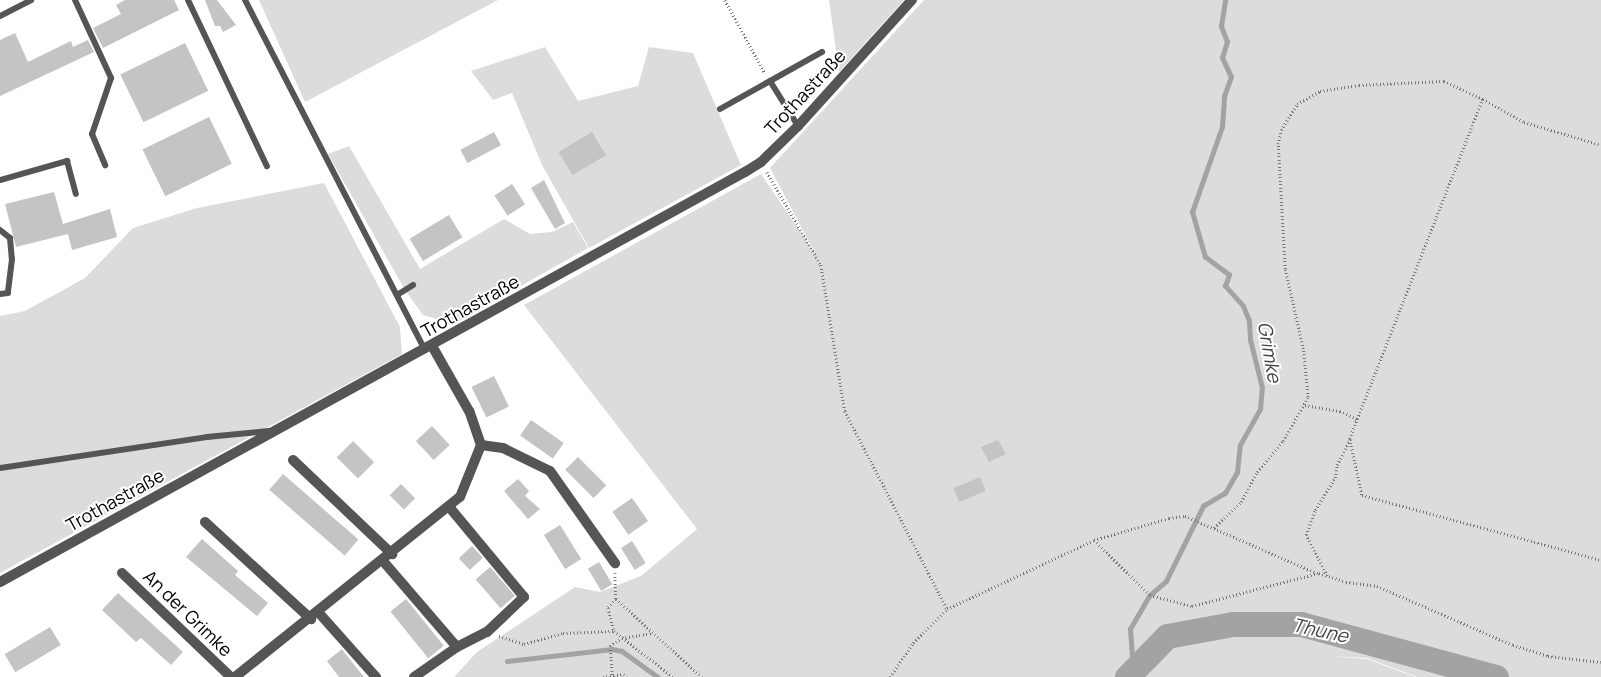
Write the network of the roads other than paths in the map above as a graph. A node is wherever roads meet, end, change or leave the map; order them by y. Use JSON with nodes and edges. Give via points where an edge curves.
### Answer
{"nodes":[{"id":1,"x":31,"y":0,"type":"edge"},
{"id":2,"x":75,"y":0,"type":"edge"},
{"id":3,"x":188,"y":0,"type":"edge"},
{"id":4,"x":245,"y":0,"type":"edge"},
{"id":5,"x":912,"y":0,"type":"edge"},
{"id":6,"x":0,"y":16,"type":"edge"},
{"id":7,"x":822,"y":52,"type":"dead end"},
{"id":8,"x":770,"y":81,"type":"junction"},
{"id":9,"x":720,"y":109,"type":"dead end"},
{"id":10,"x":798,"y":126,"type":"junction"},
{"id":11,"x":105,"y":165,"type":"dead end"},
{"id":12,"x":267,"y":166,"type":"dead end"},
{"id":13,"x":0,"y":180,"type":"edge"},
{"id":14,"x":76,"y":194,"type":"dead end"},
{"id":15,"x":0,"y":230,"type":"edge"},
{"id":16,"x":413,"y":285,"type":"dead end"},
{"id":17,"x":0,"y":294,"type":"edge"},
{"id":18,"x":396,"y":295,"type":"junction"},
{"id":19,"x":428,"y":348,"type":"junction"},
{"id":20,"x":276,"y":431,"type":"junction"},
{"id":21,"x":481,"y":445,"type":"junction"},
{"id":22,"x":293,"y":460,"type":"dead end"},
{"id":23,"x":0,"y":468,"type":"edge"},
{"id":24,"x":450,"y":508,"type":"junction"},
{"id":25,"x":205,"y":522,"type":"dead end"},
{"id":26,"x":392,"y":554,"type":"junction"},
{"id":27,"x":383,"y":561,"type":"junction"},
{"id":28,"x":615,"y":563,"type":"road end"},
{"id":29,"x":122,"y":573,"type":"dead end"},
{"id":30,"x":0,"y":582,"type":"edge"},
{"id":31,"x":315,"y":616,"type":"junction"},
{"id":32,"x":457,"y":647,"type":"junction"},
{"id":33,"x":231,"y":677,"type":"edge"},
{"id":34,"x":235,"y":677,"type":"edge"},
{"id":35,"x":376,"y":677,"type":"edge"},
{"id":36,"x":414,"y":677,"type":"edge"}],
"edges":[{"from":1,"to":6,"type":"lane"},
{"from":2,"to":11,"type":"lane","via":[[111,78],[92,134]]},
{"from":3,"to":12,"type":"lane"},
{"from":4,"to":18,"type":"lane"},
{"from":5,"to":10,"type":"street","name":"Trothastraße"},
{"from":7,"to":8,"type":"lane"},
{"from":8,"to":9,"type":"lane"},
{"from":8,"to":10,"type":"lane"},
{"from":10,"to":19,"type":"street","name":"Trothastraße","via":[[761,162]]},
{"from":13,"to":14,"type":"lane","via":[[67,161]]},
{"from":15,"to":17,"type":"lane","via":[[10,238],[12,259],[8,293]]},
{"from":16,"to":18,"type":"lane"},
{"from":18,"to":19,"type":"lane"},
{"from":19,"to":20,"type":"street","name":"Trothastraße"},
{"from":19,"to":21,"type":"street","via":[[469,411]]},
{"from":20,"to":23,"type":"lane","via":[[207,437]]},
{"from":20,"to":30,"type":"street","name":"Trothastraße"},
{"from":21,"to":24,"type":"street","name":"An der Grimke","via":[[470,478]]},
{"from":21,"to":28,"type":"street","via":[[503,448],[550,471]]},
{"from":22,"to":26,"type":"street"},
{"from":24,"to":26,"type":"street","name":"An der Grimke"},
{"from":24,"to":32,"type":"street","via":[[524,597],[487,632]]},
{"from":25,"to":31,"type":"street"},
{"from":26,"to":27,"type":"street","name":"An der Grimke"},
{"from":27,"to":31,"type":"street","name":"An der Grimke"},
{"from":27,"to":32,"type":"street"},
{"from":29,"to":33,"type":"street","name":"An der Grimke"},
{"from":31,"to":34,"type":"street","name":"An der Grimke"},
{"from":31,"to":35,"type":"street"},
{"from":32,"to":36,"type":"street"}]}
